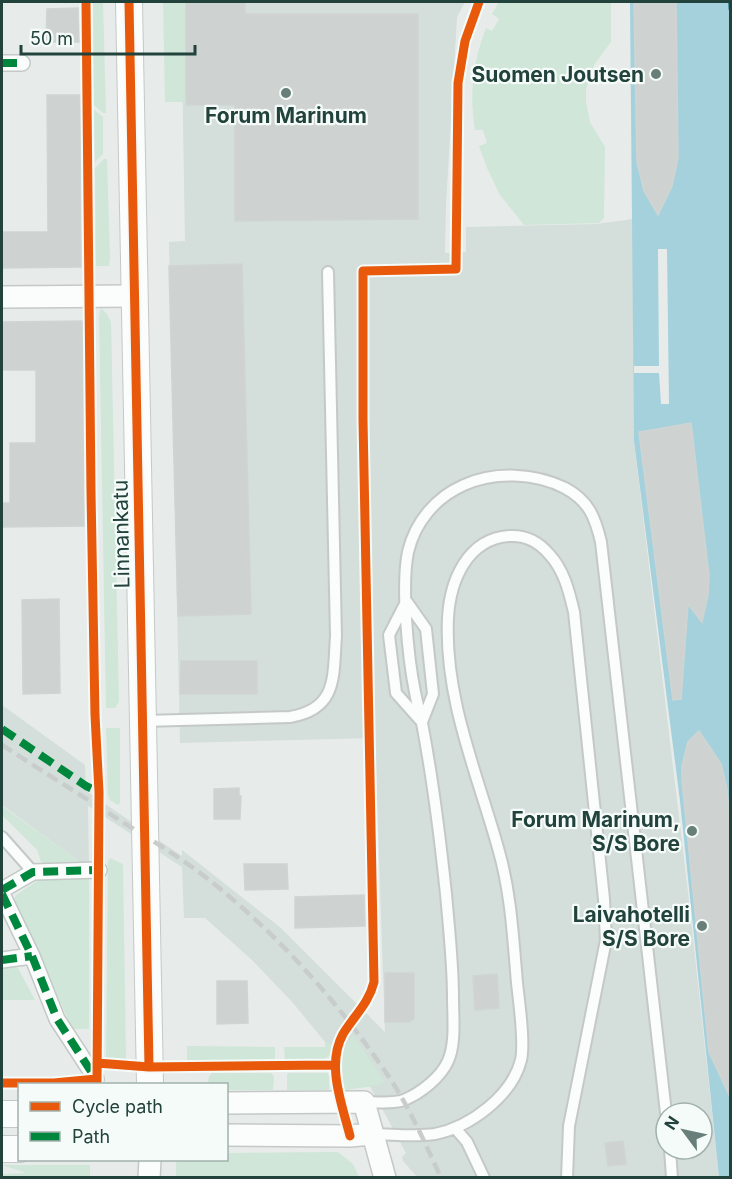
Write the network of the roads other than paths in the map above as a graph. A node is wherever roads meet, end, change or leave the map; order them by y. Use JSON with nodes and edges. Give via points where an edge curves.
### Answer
{"nodes":[{"id":1,"x":129,"y":2,"type":"edge"},
{"id":2,"x":2,"y":63,"type":"edge"},
{"id":3,"x":22,"y":63,"type":"dead end"},
{"id":4,"x":328,"y":272,"type":"dead end"},
{"id":5,"x":134,"y":296,"type":"junction"},
{"id":6,"x":2,"y":297,"type":"edge"},
{"id":7,"x":406,"y":602,"type":"junction"},
{"id":8,"x":142,"y":721,"type":"junction"},
{"id":9,"x":422,"y":722,"type":"junction"},
{"id":10,"x":2,"y":837,"type":"edge"},
{"id":11,"x":99,"y":870,"type":"dead end"},
{"id":12,"x":33,"y":872,"type":"junction"},
{"id":13,"x":2,"y":892,"type":"edge"},
{"id":14,"x":32,"y":956,"type":"junction"},
{"id":15,"x":2,"y":960,"type":"edge"},
{"id":16,"x":96,"y":1079,"type":"dead end"},
{"id":17,"x":150,"y":1083,"type":"edge"},
{"id":18,"x":665,"y":1101,"type":"edge"},
{"id":19,"x":364,"y":1102,"type":"junction"},
{"id":20,"x":228,"y":1103,"type":"edge"},
{"id":21,"x":2,"y":1114,"type":"edge"},
{"id":22,"x":18,"y":1114,"type":"edge"},
{"id":23,"x":456,"y":1128,"type":"junction"},
{"id":24,"x":371,"y":1134,"type":"junction"},
{"id":25,"x":228,"y":1135,"type":"edge"},
{"id":26,"x":2,"y":1149,"type":"edge"},
{"id":27,"x":18,"y":1149,"type":"edge"},
{"id":28,"x":150,"y":1161,"type":"edge"},
{"id":29,"x":671,"y":1161,"type":"edge"},
{"id":30,"x":149,"y":1178,"type":"edge"},
{"id":31,"x":385,"y":1178,"type":"edge"},
{"id":32,"x":484,"y":1178,"type":"edge"},
{"id":33,"x":567,"y":1178,"type":"edge"},
{"id":34,"x":672,"y":1178,"type":"edge"}],
"edges":[{"from":1,"to":5,"type":"street","name":"Linnankatu"},
{"from":2,"to":3,"type":"street"},
{"from":4,"to":8,"type":"lane","via":[[336,636],[331,689],[318,707],[290,717]]},
{"from":5,"to":6,"type":"street"},
{"from":5,"to":8,"type":"street","name":"Linnankatu"},
{"from":7,"to":9,"type":"lane","via":[[414,691]]},
{"from":7,"to":9,"type":"lane","via":[[426,629],[433,694]]},
{"from":7,"to":9,"type":"lane","via":[[389,635],[396,693]]},
{"from":7,"to":18,"type":"lane","via":[[408,551],[416,531],[436,502],[471,481],[523,476],[550,481],[573,493],[596,520]]},
{"from":8,"to":17,"type":"street","name":"Linnankatu"},
{"from":9,"to":19,"type":"lane","via":[[440,829],[453,971],[453,1041],[440,1073],[424,1087],[403,1101]]},
{"from":10,"to":12,"type":"lane"},
{"from":11,"to":12,"type":"street"},
{"from":12,"to":13,"type":"street"},
{"from":13,"to":14,"type":"street"},
{"from":14,"to":15,"type":"street"},
{"from":14,"to":16,"type":"street","via":[[57,1019]]},
{"from":19,"to":20,"type":"street"},
{"from":19,"to":24,"type":"street"},
{"from":21,"to":22,"type":"street"},
{"from":23,"to":24,"type":"lane","via":[[422,1135]]},
{"from":23,"to":32,"type":"lane","via":[[472,1149]]},
{"from":23,"to":33,"type":"lane","via":[[495,1102],[510,1082],[521,1060],[521,1027],[509,896],[472,764],[448,652],[450,594],[463,563],[474,550],[498,537],[526,537],[549,553],[559,567],[574,612],[604,899],[606,940],[569,1126]]},
{"from":24,"to":25,"type":"street"},
{"from":24,"to":31,"type":"street"},
{"from":26,"to":27,"type":"street"},
{"from":28,"to":30,"type":"street"},
{"from":29,"to":34,"type":"lane"}]}
